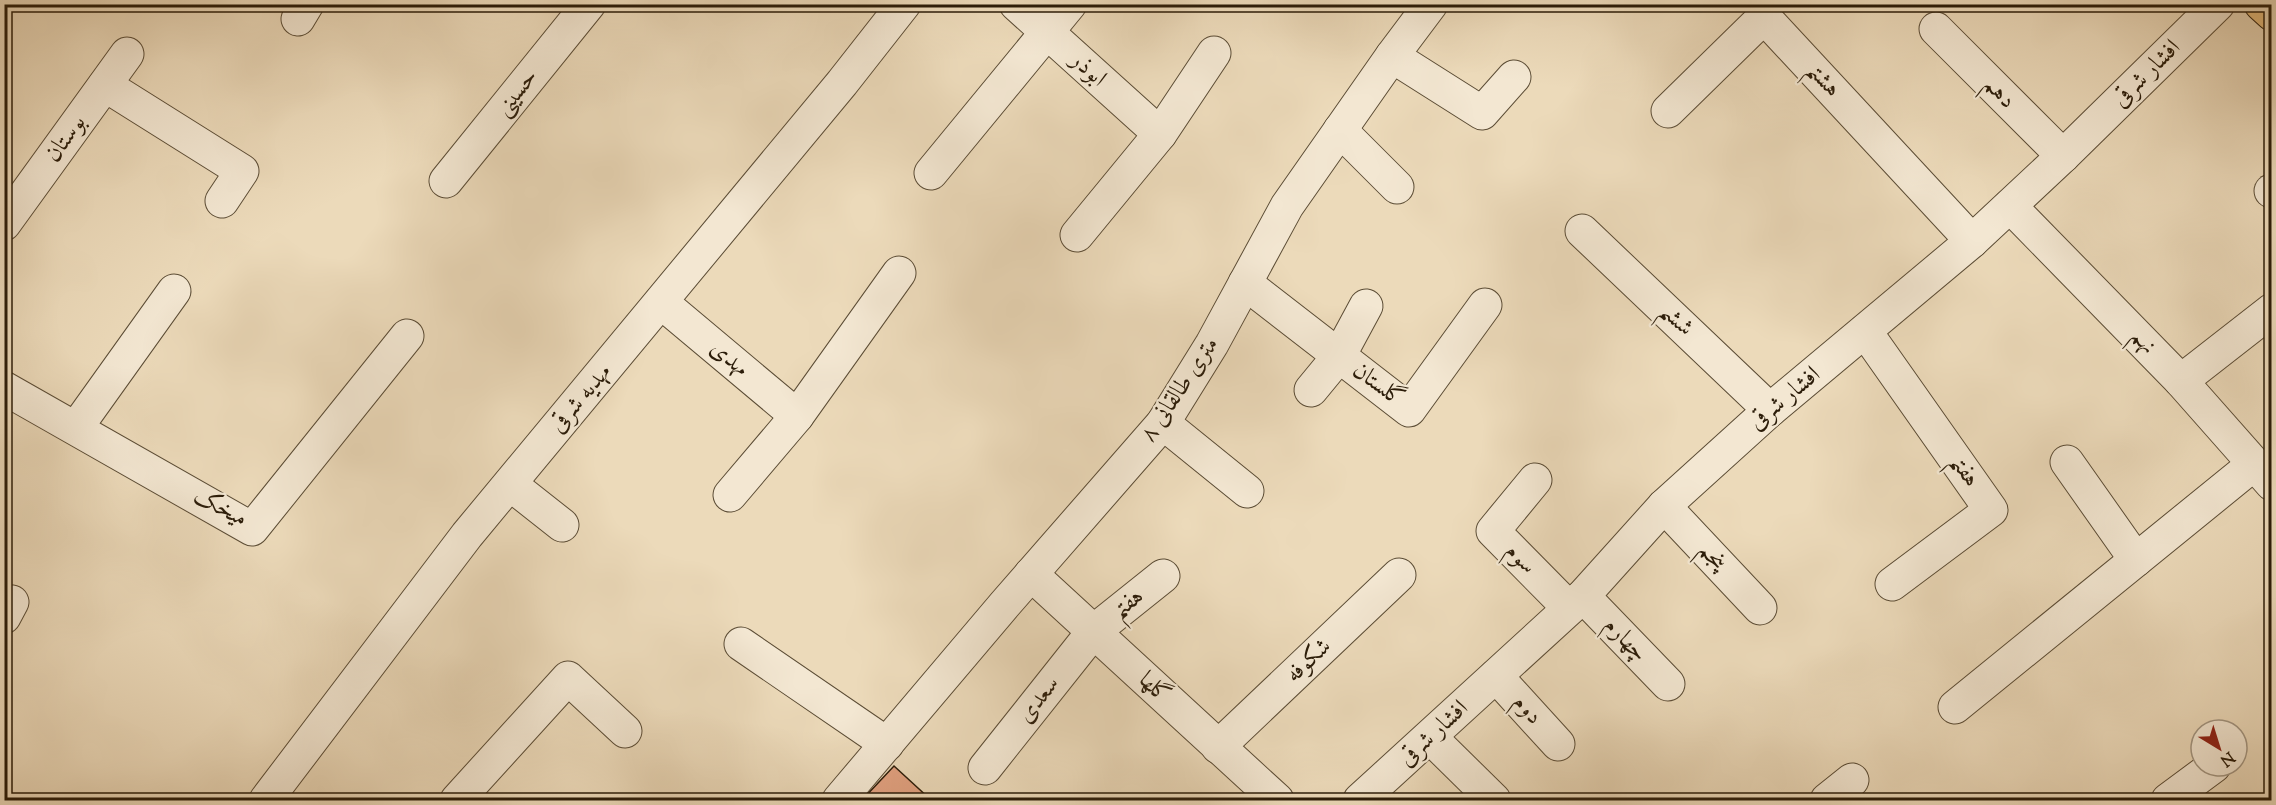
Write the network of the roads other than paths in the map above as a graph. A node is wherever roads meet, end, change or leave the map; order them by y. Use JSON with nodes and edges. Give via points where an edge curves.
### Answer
{"nodes":[{"id":1,"x":589,"y":4,"type":"edge"},
{"id":2,"x":904,"y":4,"type":"edge"},
{"id":3,"x":1016,"y":4,"type":"edge"},
{"id":4,"x":1070,"y":4,"type":"edge"},
{"id":5,"x":2217,"y":4,"type":"edge"},
{"id":6,"x":2261,"y":4,"type":"edge"},
{"id":7,"x":1423,"y":8,"type":"edge"},
{"id":8,"x":2271,"y":14,"type":"edge"},
{"id":9,"x":1936,"y":28,"type":"dead end"},
{"id":10,"x":1047,"y":33,"type":"junction"},
{"id":11,"x":1214,"y":53,"type":"dead end"},
{"id":12,"x":127,"y":54,"type":"dead end"},
{"id":13,"x":1392,"y":56,"type":"junction"},
{"id":14,"x":1514,"y":77,"type":"dead end"},
{"id":15,"x":105,"y":85,"type":"junction"},
{"id":16,"x":1668,"y":111,"type":"dead end"},
{"id":17,"x":1340,"y":130,"type":"junction"},
{"id":18,"x":1160,"y":134,"type":"junction"},
{"id":19,"x":2063,"y":156,"type":"junction"},
{"id":20,"x":931,"y":173,"type":"dead end"},
{"id":21,"x":446,"y":181,"type":"dead end"},
{"id":22,"x":1397,"y":187,"type":"dead end"},
{"id":23,"x":222,"y":201,"type":"dead end"},
{"id":24,"x":2010,"y":206,"type":"junction"},
{"id":25,"x":4,"y":224,"type":"edge"},
{"id":26,"x":1582,"y":231,"type":"dead end"},
{"id":27,"x":1077,"y":235,"type":"dead end"},
{"id":28,"x":1972,"y":242,"type":"junction"},
{"id":29,"x":899,"y":273,"type":"dead end"},
{"id":30,"x":1245,"y":284,"type":"junction"},
{"id":31,"x":174,"y":291,"type":"dead end"},
{"id":32,"x":661,"y":302,"type":"junction"},
{"id":33,"x":1485,"y":305,"type":"dead end"},
{"id":34,"x":1366,"y":306,"type":"dead end"},
{"id":35,"x":2271,"y":310,"type":"edge"},
{"id":36,"x":1865,"y":331,"type":"junction"},
{"id":37,"x":407,"y":336,"type":"dead end"},
{"id":38,"x":1339,"y":356,"type":"junction"},
{"id":39,"x":2181,"y":381,"type":"junction"},
{"id":40,"x":4,"y":388,"type":"edge"},
{"id":41,"x":1311,"y":390,"type":"dead end"},
{"id":42,"x":1770,"y":410,"type":"junction"},
{"id":43,"x":797,"y":416,"type":"junction"},
{"id":44,"x":1163,"y":423,"type":"junction"},
{"id":45,"x":76,"y":428,"type":"junction"},
{"id":46,"x":2067,"y":462,"type":"dead end"},
{"id":47,"x":2263,"y":474,"type":"edge"},
{"id":48,"x":1535,"y":480,"type":"dead end"},
{"id":49,"x":510,"y":484,"type":"junction"},
{"id":50,"x":1247,"y":492,"type":"dead end"},
{"id":51,"x":730,"y":495,"type":"dead end"},
{"id":52,"x":1664,"y":506,"type":"junction"},
{"id":53,"x":562,"y":525,"type":"dead end"},
{"id":54,"x":2136,"y":560,"type":"junction"},
{"id":55,"x":1031,"y":574,"type":"junction"},
{"id":56,"x":1399,"y":575,"type":"dead end"},
{"id":57,"x":1163,"y":576,"type":"dead end"},
{"id":58,"x":1892,"y":584,"type":"dead end"},
{"id":59,"x":1576,"y":602,"type":"junction"},
{"id":60,"x":1760,"y":608,"type":"dead end"},
{"id":61,"x":1093,"y":632,"type":"junction"},
{"id":62,"x":741,"y":644,"type":"dead end"},
{"id":63,"x":1496,"y":676,"type":"junction"},
{"id":64,"x":1668,"y":684,"type":"dead end"},
{"id":65,"x":1954,"y":707,"type":"dead end"},
{"id":66,"x":625,"y":731,"type":"dead end"},
{"id":67,"x":1431,"y":738,"type":"junction"},
{"id":68,"x":887,"y":744,"type":"junction"},
{"id":69,"x":1558,"y":744,"type":"dead end"},
{"id":70,"x":1218,"y":747,"type":"junction"},
{"id":71,"x":985,"y":768,"type":"dead end"},
{"id":72,"x":2198,"y":778,"type":"edge"},
{"id":73,"x":1852,"y":780,"type":"dead end"},
{"id":74,"x":266,"y":801,"type":"edge"},
{"id":75,"x":457,"y":801,"type":"edge"},
{"id":76,"x":839,"y":801,"type":"edge"},
{"id":77,"x":1277,"y":801,"type":"edge"},
{"id":78,"x":1360,"y":801,"type":"edge"},
{"id":79,"x":1494,"y":801,"type":"edge"},
{"id":80,"x":1827,"y":801,"type":"edge"},
{"id":81,"x":2168,"y":801,"type":"edge"}],
"edges":[{"from":1,"to":21,"type":"street","name":"حسینی"},
{"from":2,"to":32,"type":"street","name":"مهدیه شرقی"},
{"from":3,"to":10,"type":"street","name":"ابوذر"},
{"from":4,"to":10,"type":"street"},
{"from":5,"to":19,"type":"street","name":"افشار شرقی"},
{"from":6,"to":8,"type":"main road"},
{"from":7,"to":13,"type":"street","name":"۸ متری طالقانی"},
{"from":9,"to":19,"type":"street","name":"دهم"},
{"from":10,"to":18,"type":"street","name":"ابوذر"},
{"from":10,"to":20,"type":"street"},
{"from":11,"to":18,"type":"street"},
{"from":12,"to":15,"type":"street","name":"بوستان"},
{"from":13,"to":14,"type":"street","via":[[1482,113]]},
{"from":13,"to":17,"type":"street","name":"۸ متری طالقانی"},
{"from":15,"to":23,"type":"street","via":[[242,171]]},
{"from":15,"to":25,"type":"street","name":"بوستان"},
{"from":16,"to":28,"type":"street","name":"هشتم","via":[[1764,17]]},
{"from":17,"to":22,"type":"street"},
{"from":17,"to":30,"type":"street","name":"۸ متری طالقانی","via":[[1287,206]]},
{"from":18,"to":27,"type":"street"},
{"from":19,"to":24,"type":"street","name":"افشار شرقی"},
{"from":24,"to":28,"type":"street","name":"افشار شرقی"},
{"from":24,"to":39,"type":"street","name":"نهم"},
{"from":26,"to":42,"type":"street","name":"ششم"},
{"from":28,"to":36,"type":"street","name":"افشار شرقی"},
{"from":29,"to":43,"type":"street"},
{"from":30,"to":38,"type":"street","name":"گلستان"},
{"from":30,"to":44,"type":"street","name":"۸ متری طالقانی"},
{"from":31,"to":45,"type":"street"},
{"from":32,"to":43,"type":"street","name":"مهدی"},
{"from":32,"to":49,"type":"street","name":"مهدیه شرقی"},
{"from":33,"to":38,"type":"street","name":"گلستان","via":[[1409,410]]},
{"from":34,"to":38,"type":"street"},
{"from":35,"to":39,"type":"street"},
{"from":36,"to":42,"type":"street","name":"افشار شرقی"},
{"from":36,"to":58,"type":"street","name":"هفتم","via":[[1991,510]]},
{"from":37,"to":45,"type":"street","name":"میخک","via":[[252,529]]},
{"from":38,"to":41,"type":"street"},
{"from":39,"to":47,"type":"street","name":"نهم"},
{"from":40,"to":45,"type":"street","name":"میخک"},
{"from":42,"to":52,"type":"street","name":"افشار شرقی"},
{"from":43,"to":51,"type":"street"},
{"from":44,"to":50,"type":"street"},
{"from":44,"to":55,"type":"street","name":"۸ متری طالقانی"},
{"from":46,"to":54,"type":"street"},
{"from":47,"to":54,"type":"street"},
{"from":48,"to":59,"type":"street","name":"سوم","via":[[1493,531]]},
{"from":49,"to":53,"type":"street"},
{"from":49,"to":74,"type":"street","name":"مهدیه شرقی"},
{"from":52,"to":59,"type":"street","name":"افشار شرقی"},
{"from":52,"to":60,"type":"street","name":"پنجم"},
{"from":54,"to":65,"type":"street"},
{"from":55,"to":61,"type":"street","name":"گلها"},
{"from":55,"to":68,"type":"street","name":"۸ متری طالقانی"},
{"from":56,"to":70,"type":"street","name":"شکوفه"},
{"from":57,"to":61,"type":"street","name":"هفتم"},
{"from":59,"to":63,"type":"street","name":"افشار شرقی"},
{"from":59,"to":64,"type":"street","name":"چهارم"},
{"from":61,"to":70,"type":"street","name":"گلها"},
{"from":61,"to":71,"type":"street","name":"سعدی"},
{"from":62,"to":68,"type":"street"},
{"from":63,"to":67,"type":"street","name":"افشار شرقی"},
{"from":63,"to":69,"type":"street","name":"دوم"},
{"from":66,"to":75,"type":"street","via":[[568,678]]},
{"from":67,"to":78,"type":"street","name":"افشار شرقی"},
{"from":67,"to":79,"type":"street"},
{"from":68,"to":76,"type":"street","name":"۸ متری طالقانی"},
{"from":70,"to":77,"type":"street","name":"گلها"},
{"from":72,"to":81,"type":"street"},
{"from":73,"to":80,"type":"street"}]}
